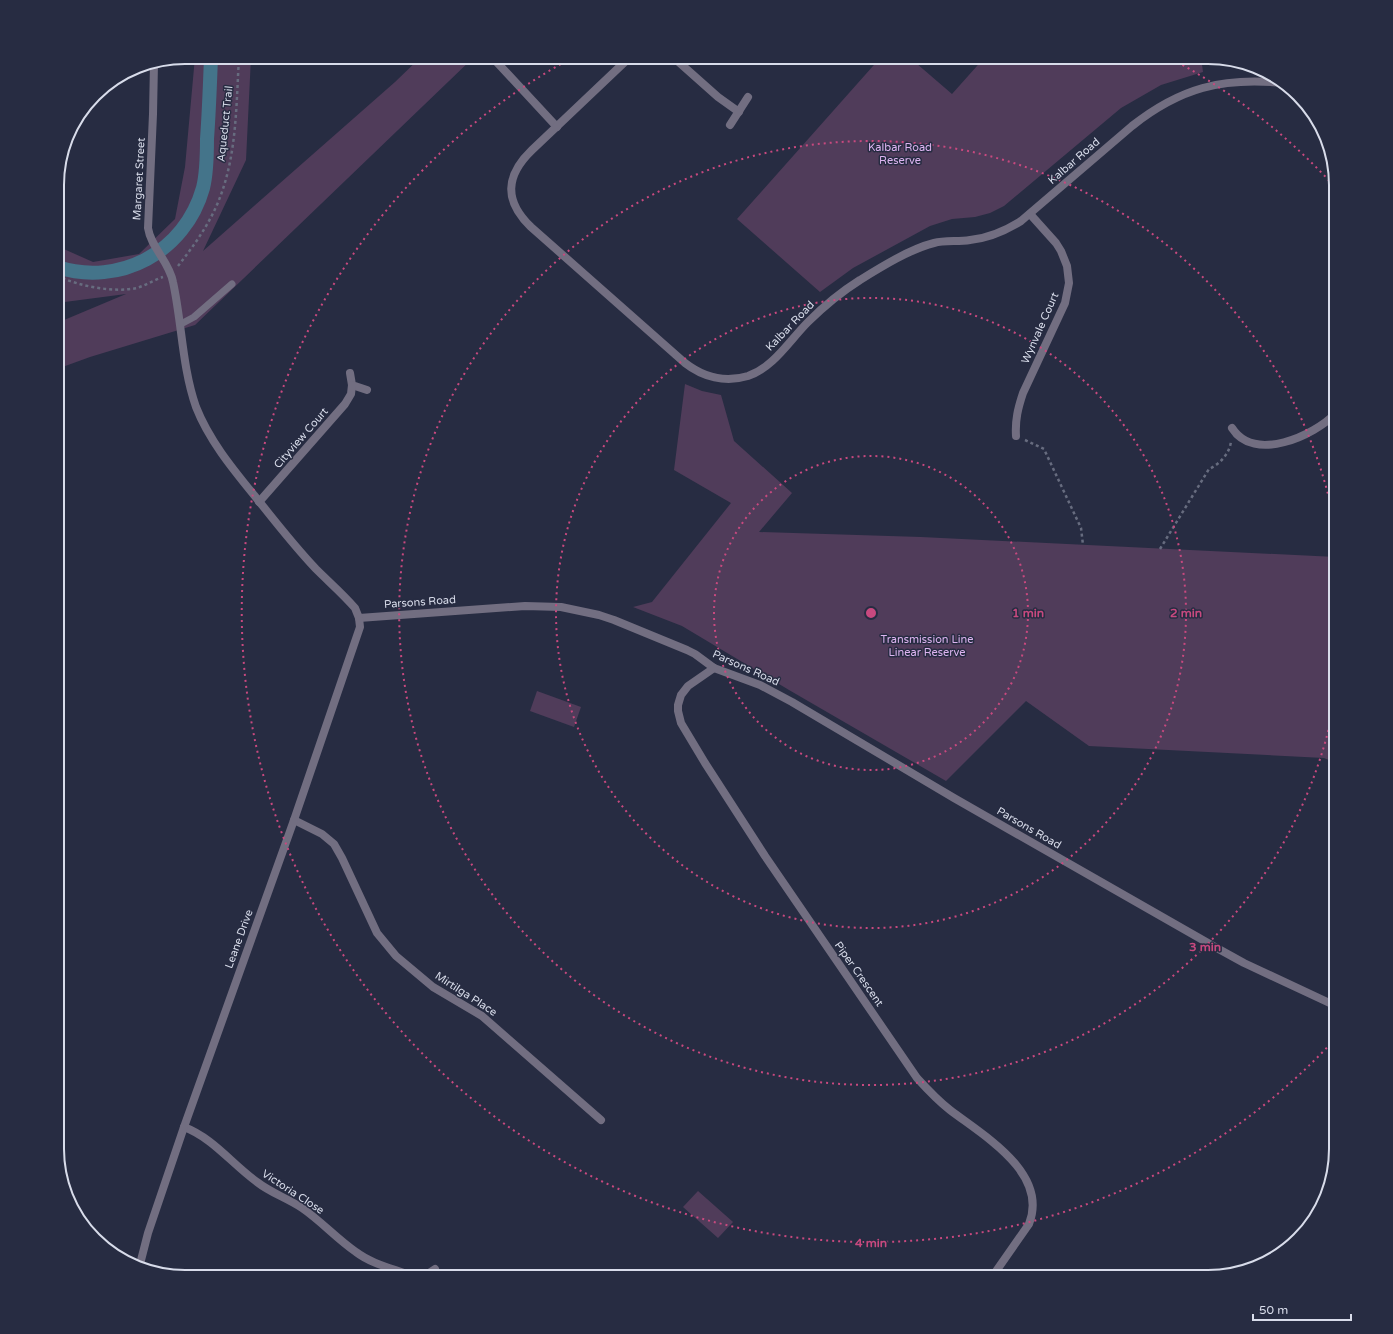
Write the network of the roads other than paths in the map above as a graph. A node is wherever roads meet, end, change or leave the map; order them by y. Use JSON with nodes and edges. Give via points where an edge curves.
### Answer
{"nodes":[{"id":1,"x":498,"y":64,"type":"edge"},
{"id":2,"x":623,"y":64,"type":"edge"},
{"id":3,"x":681,"y":64,"type":"edge"},
{"id":4,"x":154,"y":68,"type":"edge"},
{"id":5,"x":1272,"y":82,"type":"edge"},
{"id":6,"x":748,"y":97,"type":"dead end"},
{"id":7,"x":739,"y":112,"type":"junction"},
{"id":8,"x":730,"y":125,"type":"dead end"},
{"id":9,"x":557,"y":127,"type":"junction"},
{"id":10,"x":1030,"y":214,"type":"junction"},
{"id":11,"x":232,"y":284,"type":"dead end"},
{"id":12,"x":181,"y":324,"type":"junction"},
{"id":13,"x":350,"y":374,"type":"dead end"},
{"id":14,"x":352,"y":385,"type":"junction"},
{"id":15,"x":366,"y":390,"type":"dead end"},
{"id":16,"x":1329,"y":419,"type":"edge"},
{"id":17,"x":1232,"y":428,"type":"road end"},
{"id":18,"x":1016,"y":436,"type":"road end"},
{"id":19,"x":259,"y":502,"type":"junction"},
{"id":20,"x":359,"y":618,"type":"junction"},
{"id":21,"x":714,"y":668,"type":"junction"},
{"id":22,"x":294,"y":820,"type":"junction"},
{"id":23,"x":1329,"y":1003,"type":"edge"},
{"id":24,"x":601,"y":1120,"type":"dead end"},
{"id":25,"x":184,"y":1127,"type":"junction"},
{"id":26,"x":141,"y":1262,"type":"edge"},
{"id":27,"x":435,"y":1268,"type":"dead end"},
{"id":28,"x":395,"y":1270,"type":"edge"},
{"id":29,"x":432,"y":1270,"type":"edge"},
{"id":30,"x":997,"y":1270,"type":"edge"}],
"edges":[{"from":1,"to":9,"type":"street"},
{"from":2,"to":9,"type":"street","name":"Kalbar Road"},
{"from":3,"to":7,"type":"street"},
{"from":4,"to":12,"type":"street","name":"Margaret Street","via":[[149,233],[171,274]]},
{"from":5,"to":10,"type":"street","name":"Kalbar Road","via":[[1248,81],[1214,86],[1179,96],[1164,104],[1132,126]]},
{"from":6,"to":7,"type":"street"},
{"from":7,"to":8,"type":"street"},
{"from":9,"to":10,"type":"street","name":"Kalbar Road","via":[[525,157],[515,171],[511,189],[518,213],[675,355],[692,369],[714,378],[738,378],[766,367],[808,322],[835,298],[877,270],[917,249],[936,243],[981,239],[1003,231]]},
{"from":10,"to":18,"type":"street","name":"Wynvale Court","via":[[1061,251],[1067,266],[1069,283],[1065,303],[1023,393],[1019,405]]},
{"from":11,"to":12,"type":"lane","via":[[194,317]]},
{"from":12,"to":19,"type":"street","via":[[189,382],[201,418],[214,443]]},
{"from":13,"to":14,"type":"street"},
{"from":14,"to":15,"type":"street"},
{"from":14,"to":19,"type":"street","name":"Cityview Court","via":[[351,394],[345,404]]},
{"from":16,"to":17,"type":"street","via":[[1296,438],[1261,445],[1248,442]]},
{"from":19,"to":20,"type":"street","via":[[301,553],[351,603]]},
{"from":20,"to":21,"type":"street","name":"Parsons Road","via":[[551,606],[619,622],[696,654]]},
{"from":20,"to":22,"type":"street","name":"Leane Drive","via":[[359,633]]},
{"from":21,"to":23,"type":"street","name":"Parsons Road","via":[[779,694],[954,798],[1215,947]]},
{"from":21,"to":30,"type":"street","name":"Piper Crescent","via":[[688,686],[681,695],[678,705],[681,723],[704,763],[917,1078],[940,1101],[1013,1161],[1030,1186],[1034,1202],[1032,1217]]},
{"from":22,"to":24,"type":"street","name":"Mirtilga Place","via":[[322,834],[334,844],[377,934],[392,952],[433,987],[482,1016]]},
{"from":22,"to":25,"type":"street","name":"Leane Drive"},
{"from":25,"to":26,"type":"street","name":"Leane Drive","via":[[148,1232]]},
{"from":25,"to":28,"type":"street","name":"Victoria Close","via":[[206,1139],[258,1183],[312,1215],[356,1253]]},
{"from":27,"to":29,"type":"street"}]}
